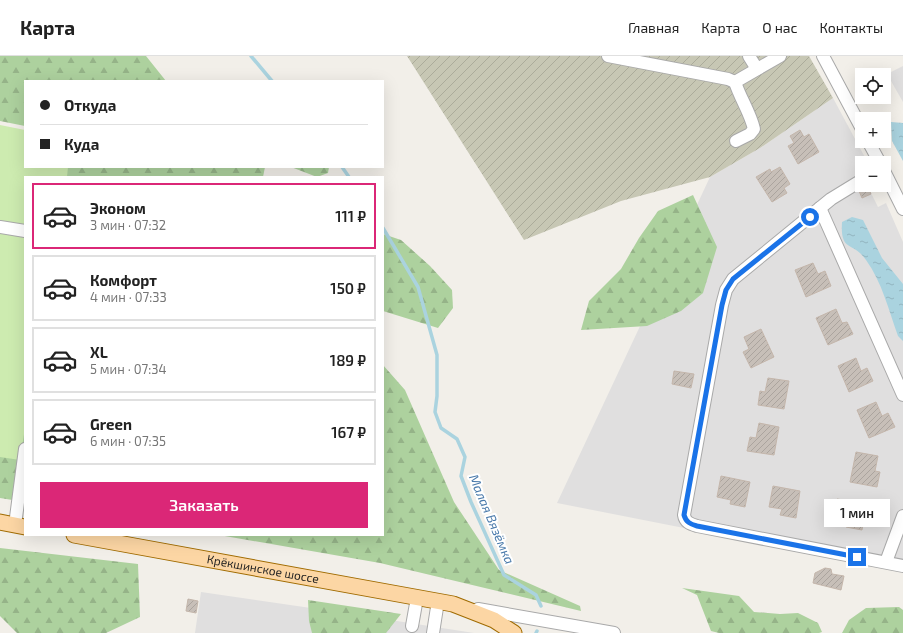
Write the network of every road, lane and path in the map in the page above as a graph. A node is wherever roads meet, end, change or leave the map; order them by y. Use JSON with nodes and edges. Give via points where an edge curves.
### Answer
{"nodes":[{"id":1,"x":608,"y":56,"type":"edge"},
{"id":2,"x":749,"y":56,"type":"edge"},
{"id":3,"x":780,"y":56,"type":"edge"},
{"id":4,"x":823,"y":56,"type":"edge"},
{"id":5,"x":757,"y":69,"type":"junction"},
{"id":6,"x":735,"y":82,"type":"junction"},
{"id":7,"x":855,"y":116,"type":"edge"},
{"id":8,"x":736,"y":141,"type":"dead end"},
{"id":9,"x":855,"y":184,"type":"edge"},
{"id":10,"x":891,"y":185,"type":"edge"},
{"id":11,"x":820,"y":208,"type":"junction"},
{"id":12,"x":903,"y":210,"type":"edge"},
{"id":13,"x":0,"y":228,"type":"edge"},
{"id":14,"x":24,"y":232,"type":"edge"},
{"id":15,"x":903,"y":395,"type":"edge"},
{"id":16,"x":24,"y":455,"type":"edge"},
{"id":17,"x":903,"y":516,"type":"edge"},
{"id":18,"x":13,"y":525,"type":"edge"},
{"id":19,"x":79,"y":536,"type":"edge"},
{"id":20,"x":886,"y":562,"type":"junction"},
{"id":21,"x":903,"y":566,"type":"edge"},
{"id":22,"x":417,"y":598,"type":"junction"},
{"id":23,"x":438,"y":601,"type":"junction"},
{"id":24,"x":453,"y":604,"type":"junction"},
{"id":25,"x":412,"y":626,"type":"dead end"},
{"id":26,"x":433,"y":633,"type":"edge"},
{"id":27,"x":514,"y":633,"type":"edge"},
{"id":28,"x":614,"y":633,"type":"edge"}],
"edges":[{"from":1,"to":6,"type":"street"},
{"from":2,"to":5,"type":"street"},
{"from":3,"to":5,"type":"street"},
{"from":4,"to":7,"type":"street"},
{"from":5,"to":6,"type":"street"},
{"from":6,"to":8,"type":"street","via":[[754,129]]},
{"from":9,"to":11,"type":"street"},
{"from":10,"to":12,"type":"street"},
{"from":11,"to":15,"type":"street"},
{"from":11,"to":20,"type":"street","via":[[733,279],[726,290],[684,515],[689,524],[697,526]]},
{"from":13,"to":14,"type":"street"},
{"from":16,"to":18,"type":"street"},
{"from":17,"to":20,"type":"street"},
{"from":19,"to":22,"type":"main road","name":"Крёкшинское шоссе"},
{"from":20,"to":21,"type":"street"},
{"from":22,"to":23,"type":"main road","name":"Крёкшинское шоссе"},
{"from":22,"to":25,"type":"street"},
{"from":23,"to":24,"type":"main road","name":"Крёкшинское шоссе"},
{"from":23,"to":26,"type":"street"},
{"from":24,"to":27,"type":"main road","name":"Крёкшинское шоссе","via":[[494,620]]},
{"from":24,"to":28,"type":"street"}]}
